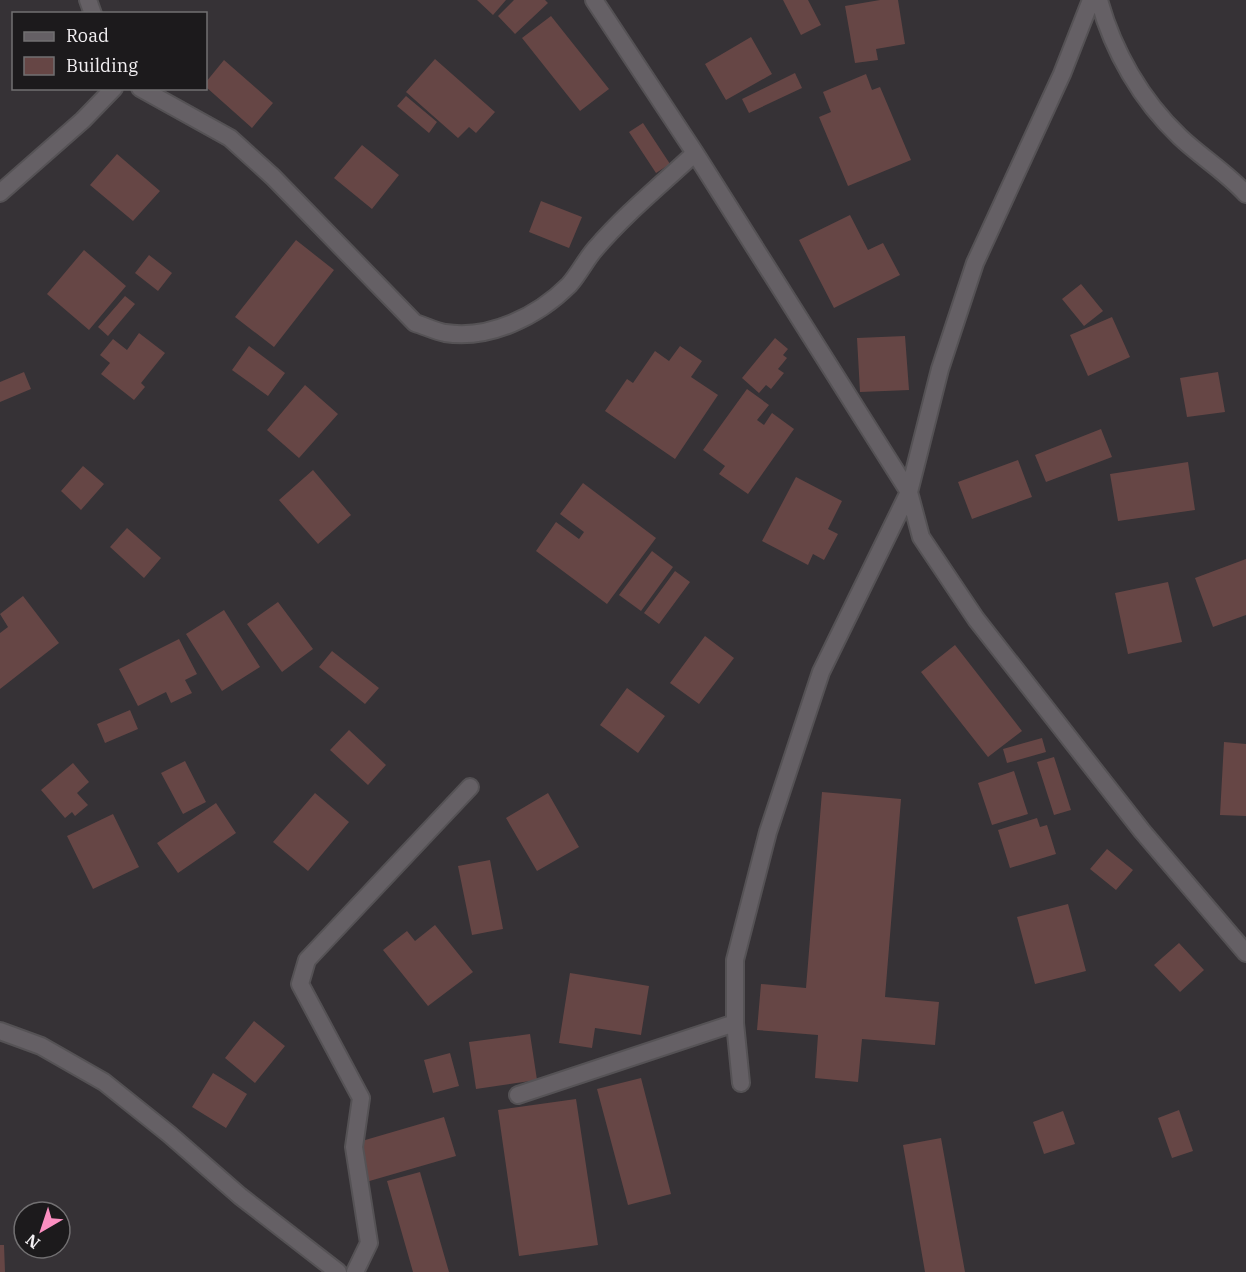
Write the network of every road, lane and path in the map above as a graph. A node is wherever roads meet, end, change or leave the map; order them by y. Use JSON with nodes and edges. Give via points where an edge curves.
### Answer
{"nodes":[{"id":1,"x":594,"y":0,"type":"edge"},
{"id":2,"x":1091,"y":0,"type":"edge"},
{"id":3,"x":1099,"y":0,"type":"edge"},
{"id":4,"x":112,"y":90,"type":"edge"},
{"id":5,"x":144,"y":90,"type":"edge"},
{"id":6,"x":695,"y":153,"type":"junction"},
{"id":7,"x":0,"y":193,"type":"edge"},
{"id":8,"x":1246,"y":194,"type":"edge"},
{"id":9,"x":909,"y":492,"type":"junction"},
{"id":10,"x":470,"y":787,"type":"dead end"},
{"id":11,"x":1246,"y":953,"type":"edge"},
{"id":12,"x":735,"y":1023,"type":"junction"},
{"id":13,"x":0,"y":1031,"type":"edge"},
{"id":14,"x":741,"y":1083,"type":"dead end"},
{"id":15,"x":518,"y":1095,"type":"dead end"},
{"id":16,"x":338,"y":1272,"type":"edge"},
{"id":17,"x":355,"y":1272,"type":"edge"}],
"edges":[{"from":1,"to":6,"type":"street"},
{"from":2,"to":9,"type":"street","via":[[1062,74],[975,263],[940,369]]},
{"from":3,"to":8,"type":"street","via":[[1122,61],[1151,104],[1179,136]]},
{"from":4,"to":7,"type":"street"},
{"from":5,"to":6,"type":"street","via":[[230,138],[415,323],[445,333],[476,334],[509,324],[544,306],[570,283],[596,248],[631,212]]},
{"from":6,"to":9,"type":"street"},
{"from":9,"to":11,"type":"street","via":[[921,537],[976,619],[1142,831]]},
{"from":9,"to":12,"type":"street","via":[[821,672],[772,821],[735,960]]},
{"from":10,"to":17,"type":"street","via":[[307,960],[300,984],[361,1098],[354,1147],[369,1243]]},
{"from":12,"to":14,"type":"street"},
{"from":12,"to":15,"type":"street"},
{"from":13,"to":16,"type":"street","via":[[51,1051],[104,1082]]}]}
